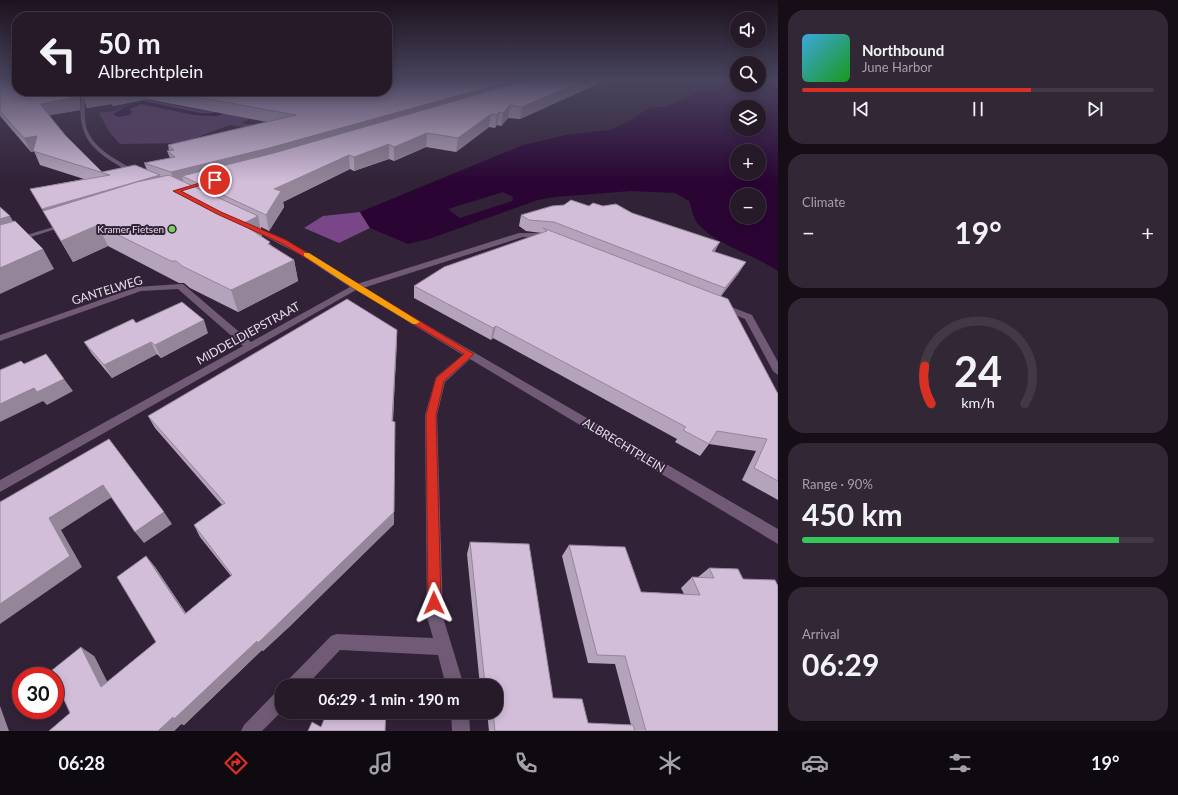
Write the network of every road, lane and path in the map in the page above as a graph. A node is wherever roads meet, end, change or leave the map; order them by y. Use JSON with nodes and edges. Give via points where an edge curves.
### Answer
{"nodes":[{"id":1,"x":84,"y":114,"type":"edge"},
{"id":2,"x":142,"y":177,"type":"edge"},
{"id":3,"x":75,"y":221,"type":"edge"},
{"id":4,"x":239,"y":222,"type":"edge"},
{"id":5,"x":555,"y":240,"type":"edge"},
{"id":6,"x":0,"y":246,"type":"edge"},
{"id":7,"x":356,"y":287,"type":"junction"},
{"id":8,"x":713,"y":303,"type":"edge"},
{"id":9,"x":0,"y":338,"type":"edge"},
{"id":10,"x":251,"y":347,"type":"junction"},
{"id":11,"x":470,"y":354,"type":"junction"},
{"id":12,"x":778,"y":371,"type":"edge"},
{"id":13,"x":0,"y":486,"type":"edge"},
{"id":14,"x":778,"y":537,"type":"edge"},
{"id":15,"x":444,"y":647,"type":"junction"},
{"id":16,"x":301,"y":679,"type":"edge"},
{"id":17,"x":453,"y":679,"type":"edge"},
{"id":18,"x":275,"y":705,"type":"edge"},
{"id":19,"x":460,"y":719,"type":"edge"},
{"id":20,"x":250,"y":731,"type":"edge"},
{"id":21,"x":461,"y":731,"type":"edge"}],
"edges":[{"from":1,"to":2,"type":"street","via":[[85,129],[94,143],[108,156]]},
{"from":3,"to":6,"type":"street"},
{"from":4,"to":7,"type":"street","name":"ALBRECHTPLEIN","via":[[283,241],[336,272]]},
{"from":5,"to":7,"type":"street","name":"MIDDELDIEPSTRAAT","via":[[537,235],[522,235]]},
{"from":7,"to":10,"type":"street","name":"MIDDELDIEPSTRAAT"},
{"from":7,"to":11,"type":"street","name":"ALBRECHTPLEIN"},
{"from":8,"to":12,"type":"street","via":[[749,317]]},
{"from":9,"to":10,"type":"street","name":"GANTELWEG","via":[[140,289],[180,286]]},
{"from":10,"to":13,"type":"street","name":"MIDDELDIEPSTRAAT"},
{"from":11,"to":14,"type":"street","name":"ALBRECHTPLEIN"},
{"from":11,"to":15,"type":"street","via":[[440,380],[431,415],[435,617]]},
{"from":15,"to":16,"type":"street","via":[[337,642]]},
{"from":15,"to":17,"type":"street"},
{"from":18,"to":20,"type":"street"},
{"from":19,"to":21,"type":"street"}]}
